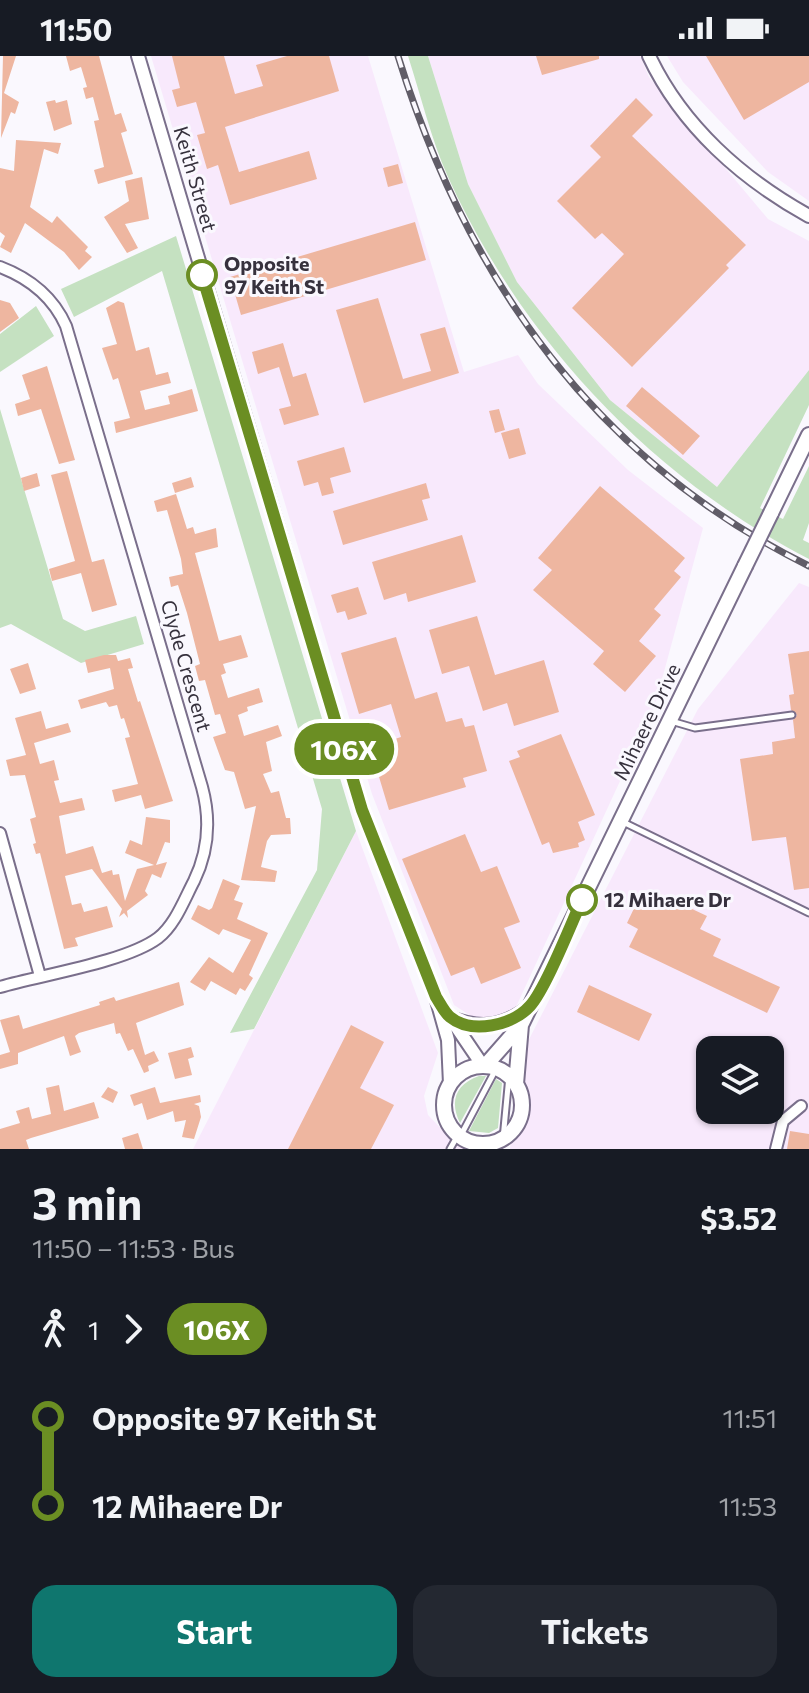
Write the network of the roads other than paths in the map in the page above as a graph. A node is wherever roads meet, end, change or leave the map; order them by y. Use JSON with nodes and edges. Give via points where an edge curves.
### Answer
{"nodes":[{"id":1,"x":138,"y":56,"type":"edge"},
{"id":2,"x":649,"y":56,"type":"edge"},
{"id":3,"x":809,"y":216,"type":"edge"},
{"id":4,"x":0,"y":267,"type":"edge"},
{"id":5,"x":809,"y":435,"type":"edge"},
{"id":6,"x":792,"y":715,"type":"dead end"},
{"id":7,"x":670,"y":720,"type":"junction"},
{"id":8,"x":621,"y":821,"type":"junction"},
{"id":9,"x":0,"y":833,"type":"edge"},
{"id":10,"x":809,"y":913,"type":"edge"},
{"id":11,"x":40,"y":976,"type":"junction"},
{"id":12,"x":0,"y":987,"type":"edge"},
{"id":13,"x":436,"y":997,"type":"junction"},
{"id":14,"x":531,"y":1005,"type":"junction"},
{"id":15,"x":451,"y":1018,"type":"junction"},
{"id":16,"x":521,"y":1025,"type":"junction"},
{"id":17,"x":498,"y":1072,"type":"junction"},
{"id":18,"x":450,"y":1084,"type":"junction"},
{"id":19,"x":801,"y":1106,"type":"dead end"},
{"id":20,"x":459,"y":1136,"type":"junction"},
{"id":21,"x":508,"y":1140,"type":"edge"},
{"id":22,"x":480,"y":1146,"type":"edge"},
{"id":23,"x":450,"y":1149,"type":"edge"},
{"id":24,"x":776,"y":1149,"type":"edge"}],
"edges":[{"from":1,"to":13,"type":"street","name":"Keith Street","via":[[362,810]]},
{"from":2,"to":3,"type":"street","via":[[672,96],[719,152],[773,196]]},
{"from":4,"to":11,"type":"street","name":"Clyde Crescent","via":[[35,285],[66,326],[208,808],[205,854],[173,921],[157,938]]},
{"from":5,"to":7,"type":"main road","name":"Mihaere Drive","bridge":true},
{"from":6,"to":7,"type":"lane","via":[[695,728]]},
{"from":7,"to":8,"type":"main road","name":"Mihaere Drive"},
{"from":8,"to":10,"type":"lane"},
{"from":8,"to":14,"type":"main road","name":"Mihaere Drive"},
{"from":9,"to":11,"type":"street"},
{"from":11,"to":12,"type":"street","name":"Clyde Crescent"},
{"from":13,"to":15,"type":"street","name":"Keith Street"},
{"from":13,"to":18,"type":"street","name":"Keith Street","via":[[448,1040]]},
{"from":14,"to":15,"type":"street","via":[[493,1026]]},
{"from":14,"to":16,"type":"main road","name":"Mihaere Drive"},
{"from":15,"to":17,"type":"street","name":"Keith Street"},
{"from":16,"to":17,"type":"main road","name":"Mihaere Drive"},
{"from":16,"to":17,"type":"main road","name":"Mihaere Drive"},
{"from":17,"to":18,"type":"main road","via":[[465,1071]]},
{"from":17,"to":20,"type":"lane"},
{"from":17,"to":21,"type":"main road","via":[[522,1104]]},
{"from":18,"to":20,"type":"main road","via":[[444,1111]]},
{"from":19,"to":24,"type":"street","via":[[783,1121]]},
{"from":20,"to":22,"type":"main road"},
{"from":20,"to":23,"type":"lane"},
{"from":21,"to":22,"type":"main road"}]}
